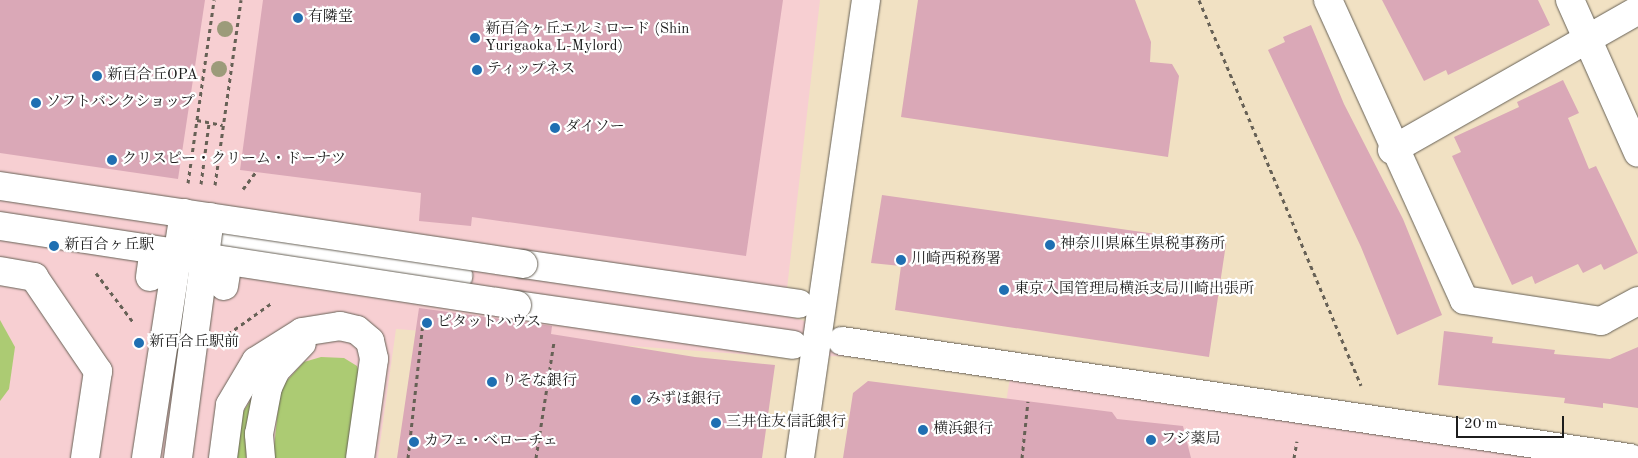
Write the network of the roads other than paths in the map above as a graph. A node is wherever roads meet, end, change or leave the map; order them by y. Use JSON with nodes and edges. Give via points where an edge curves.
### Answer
{"nodes":[{"id":1,"x":866,"y":0,"type":"edge"},
{"id":2,"x":1328,"y":0,"type":"edge"},
{"id":3,"x":1570,"y":0,"type":"edge"},
{"id":4,"x":1638,"y":10,"type":"edge"},
{"id":5,"x":1587,"y":39,"type":"junction"},
{"id":6,"x":1392,"y":150,"type":"junction"},
{"id":7,"x":1638,"y":153,"type":"edge"},
{"id":8,"x":0,"y":186,"type":"edge"},
{"id":9,"x":0,"y":226,"type":"edge"},
{"id":10,"x":198,"y":235,"type":"junction"},
{"id":11,"x":0,"y":271,"type":"edge"},
{"id":12,"x":458,"y":276,"type":"dead end"},
{"id":13,"x":150,"y":277,"type":"dead end"},
{"id":14,"x":1638,"y":301,"type":"edge"},
{"id":15,"x":799,"y":304,"type":"dead end"},
{"id":16,"x":323,"y":327,"type":"junction"},
{"id":17,"x":842,"y":341,"type":"dead end"},
{"id":18,"x":793,"y":345,"type":"dead end"},
{"id":19,"x":85,"y":458,"type":"edge"},
{"id":20,"x":146,"y":458,"type":"edge"},
{"id":21,"x":178,"y":458,"type":"edge"},
{"id":22,"x":223,"y":458,"type":"edge"},
{"id":23,"x":261,"y":458,"type":"edge"},
{"id":24,"x":360,"y":458,"type":"edge"},
{"id":25,"x":800,"y":458,"type":"edge"},
{"id":26,"x":1630,"y":458,"type":"edge"}],
"edges":[{"from":1,"to":25,"type":"street"},
{"from":2,"to":6,"type":"street"},
{"from":3,"to":5,"type":"street"},
{"from":4,"to":5,"type":"street"},
{"from":5,"to":6,"type":"street"},
{"from":5,"to":7,"type":"street"},
{"from":6,"to":14,"type":"street","via":[[1464,300],[1601,321]]},
{"from":8,"to":10,"type":"street","bridge":true},
{"from":9,"to":10,"type":"street","bridge":true,"via":[[92,252]]},
{"from":10,"to":12,"type":"street"},
{"from":10,"to":13,"type":"street","bridge":true},
{"from":10,"to":15,"type":"street","bridge":true,"via":[[523,264]]},
{"from":10,"to":18,"type":"street","bridge":true,"via":[[290,271]]},
{"from":10,"to":20,"type":"street","bridge":true,"via":[[165,333]]},
{"from":10,"to":21,"type":"street","bridge":true,"via":[[194,333]]},
{"from":11,"to":19,"type":"street","via":[[34,277],[98,371]]},
{"from":16,"to":22,"type":"street","via":[[281,342],[252,367],[230,405]]},
{"from":16,"to":23,"type":"street","via":[[293,349],[276,370],[259,434]]},
{"from":16,"to":24,"type":"street","via":[[357,330],[370,341],[374,359]]},
{"from":17,"to":26,"type":"street"}]}
